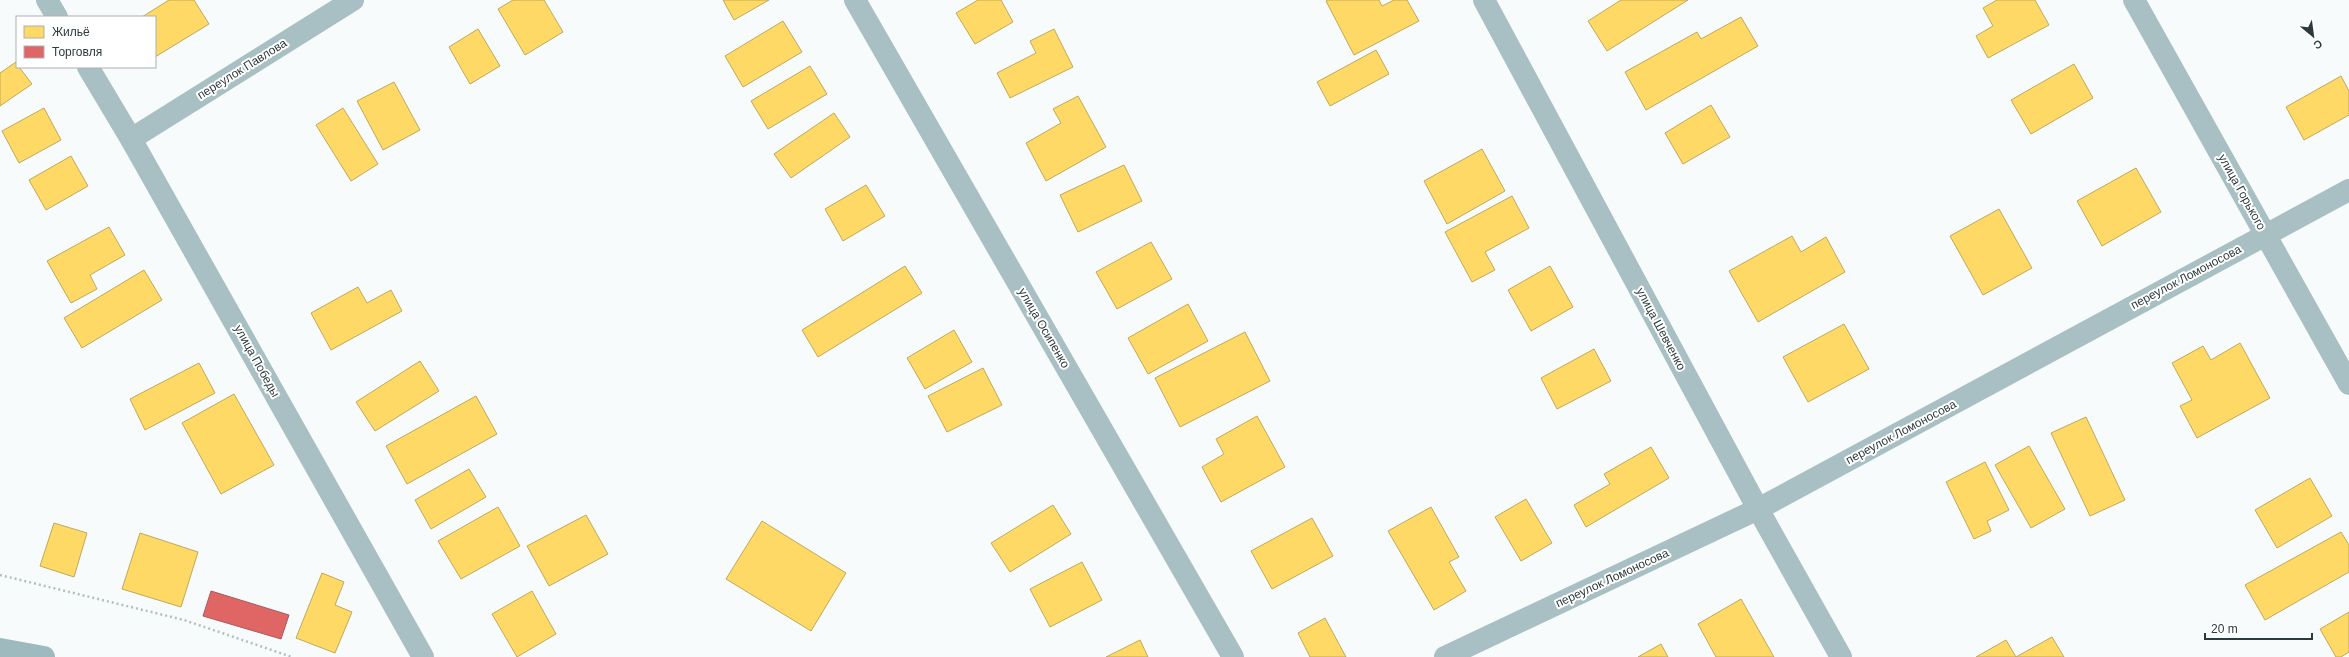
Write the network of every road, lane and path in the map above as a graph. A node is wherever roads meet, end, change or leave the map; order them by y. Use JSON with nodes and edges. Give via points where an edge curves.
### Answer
{"nodes":[{"id":1,"x":47,"y":0,"type":"edge"},
{"id":2,"x":353,"y":0,"type":"edge"},
{"id":3,"x":855,"y":0,"type":"edge"},
{"id":4,"x":1484,"y":0,"type":"edge"},
{"id":5,"x":2134,"y":0,"type":"edge"},
{"id":6,"x":56,"y":16,"type":"edge"},
{"id":7,"x":89,"y":68,"type":"edge"},
{"id":8,"x":131,"y":139,"type":"junction"},
{"id":9,"x":2349,"y":190,"type":"edge"},
{"id":10,"x":2266,"y":234,"type":"junction"},
{"id":11,"x":2349,"y":384,"type":"edge"},
{"id":12,"x":1758,"y":509,"type":"junction"},
{"id":13,"x":0,"y":575,"type":"edge"},
{"id":14,"x":0,"y":649,"type":"edge"},
{"id":15,"x":44,"y":657,"type":"edge"},
{"id":16,"x":292,"y":657,"type":"edge"},
{"id":17,"x":423,"y":657,"type":"edge"},
{"id":18,"x":1233,"y":657,"type":"edge"},
{"id":19,"x":1445,"y":657,"type":"edge"},
{"id":20,"x":1841,"y":657,"type":"edge"}],
"edges":[{"from":1,"to":6,"type":"street"},
{"from":2,"to":8,"type":"street","name":"переулок Павлова"},
{"from":3,"to":18,"type":"street","name":"улица Осипенко"},
{"from":4,"to":12,"type":"street","name":"улица Шевченко"},
{"from":5,"to":10,"type":"street","name":"улица Горького"},
{"from":7,"to":8,"type":"street","name":"улица Победы"},
{"from":8,"to":17,"type":"street","name":"улица Победы"},
{"from":9,"to":10,"type":"street","name":"переулок Ломоносова"},
{"from":10,"to":11,"type":"street","name":"улица Горького"},
{"from":10,"to":12,"type":"street","name":"переулок Ломоносова"},
{"from":12,"to":19,"type":"street","name":"переулок Ломоносова"},
{"from":12,"to":20,"type":"street","name":"улица Шевченко"},
{"from":13,"to":16,"type":"path","via":[[184,620]]},
{"from":14,"to":15,"type":"main road"}]}
